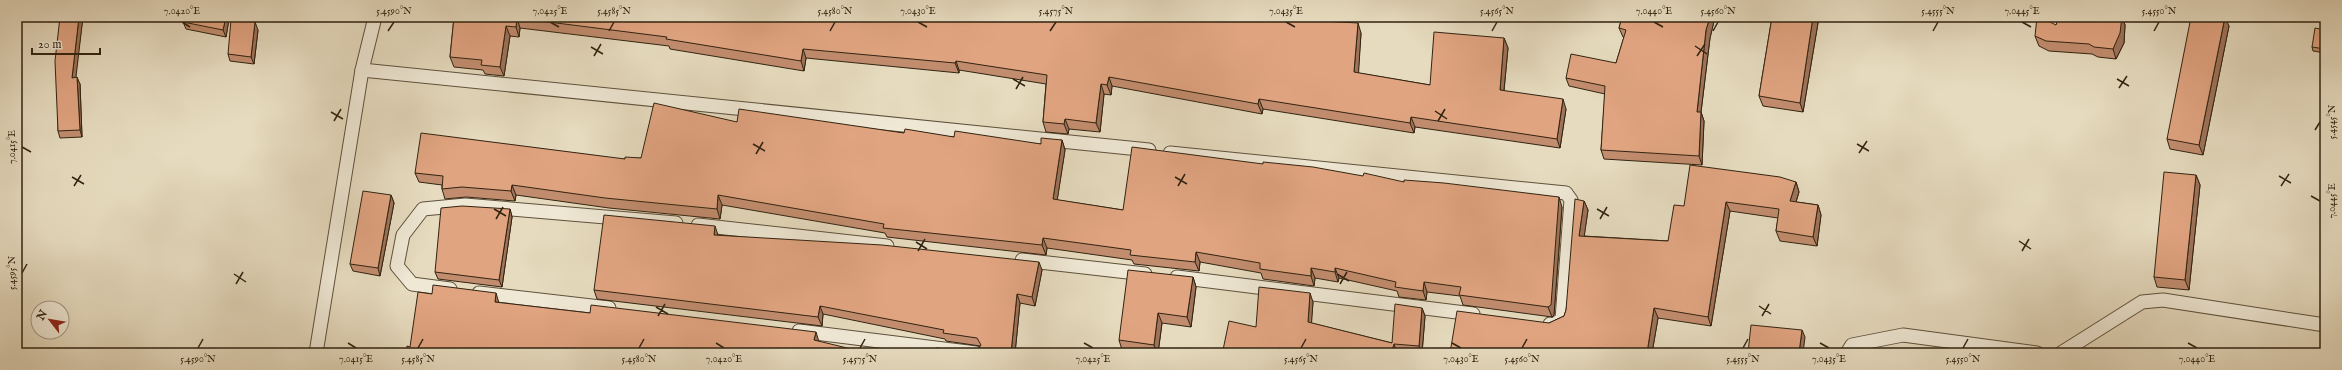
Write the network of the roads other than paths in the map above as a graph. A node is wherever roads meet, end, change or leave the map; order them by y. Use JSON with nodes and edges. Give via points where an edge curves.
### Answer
{"nodes":[{"id":1,"x":375,"y":17,"type":"edge"},
{"id":2,"x":362,"y":70,"type":"junction"},
{"id":3,"x":900,"y":247,"type":"edge"},
{"id":4,"x":1011,"y":259,"type":"edge"},
{"id":5,"x":623,"y":310,"type":"edge"},
{"id":6,"x":1483,"y":316,"type":"edge"},
{"id":7,"x":1538,"y":323,"type":"edge"},
{"id":8,"x":2325,"y":325,"type":"edge"},
{"id":9,"x":788,"y":330,"type":"edge"},
{"id":10,"x":316,"y":353,"type":"edge"},
{"id":11,"x":976,"y":353,"type":"edge"},
{"id":12,"x":1847,"y":353,"type":"edge"},
{"id":13,"x":2037,"y":353,"type":"edge"},
{"id":14,"x":2061,"y":353,"type":"edge"}],
"edges":[{"from":1,"to":2,"type":"lane"},
{"from":2,"to":7,"type":"lane","via":[[1566,193],[1571,200],[1562,319],[1554,325]]},
{"from":2,"to":10,"type":"lane"},
{"from":3,"to":5,"type":"lane","via":[[647,219],[465,205],[423,209],[403,235],[397,266],[412,284]]},
{"from":4,"to":6,"type":"lane","via":[[1241,284]]},
{"from":8,"to":14,"type":"lane","via":[[2163,300],[2142,302]]},
{"from":9,"to":11,"type":"lane"},
{"from":12,"to":13,"type":"lane","via":[[1852,345],[1903,335]]}]}
